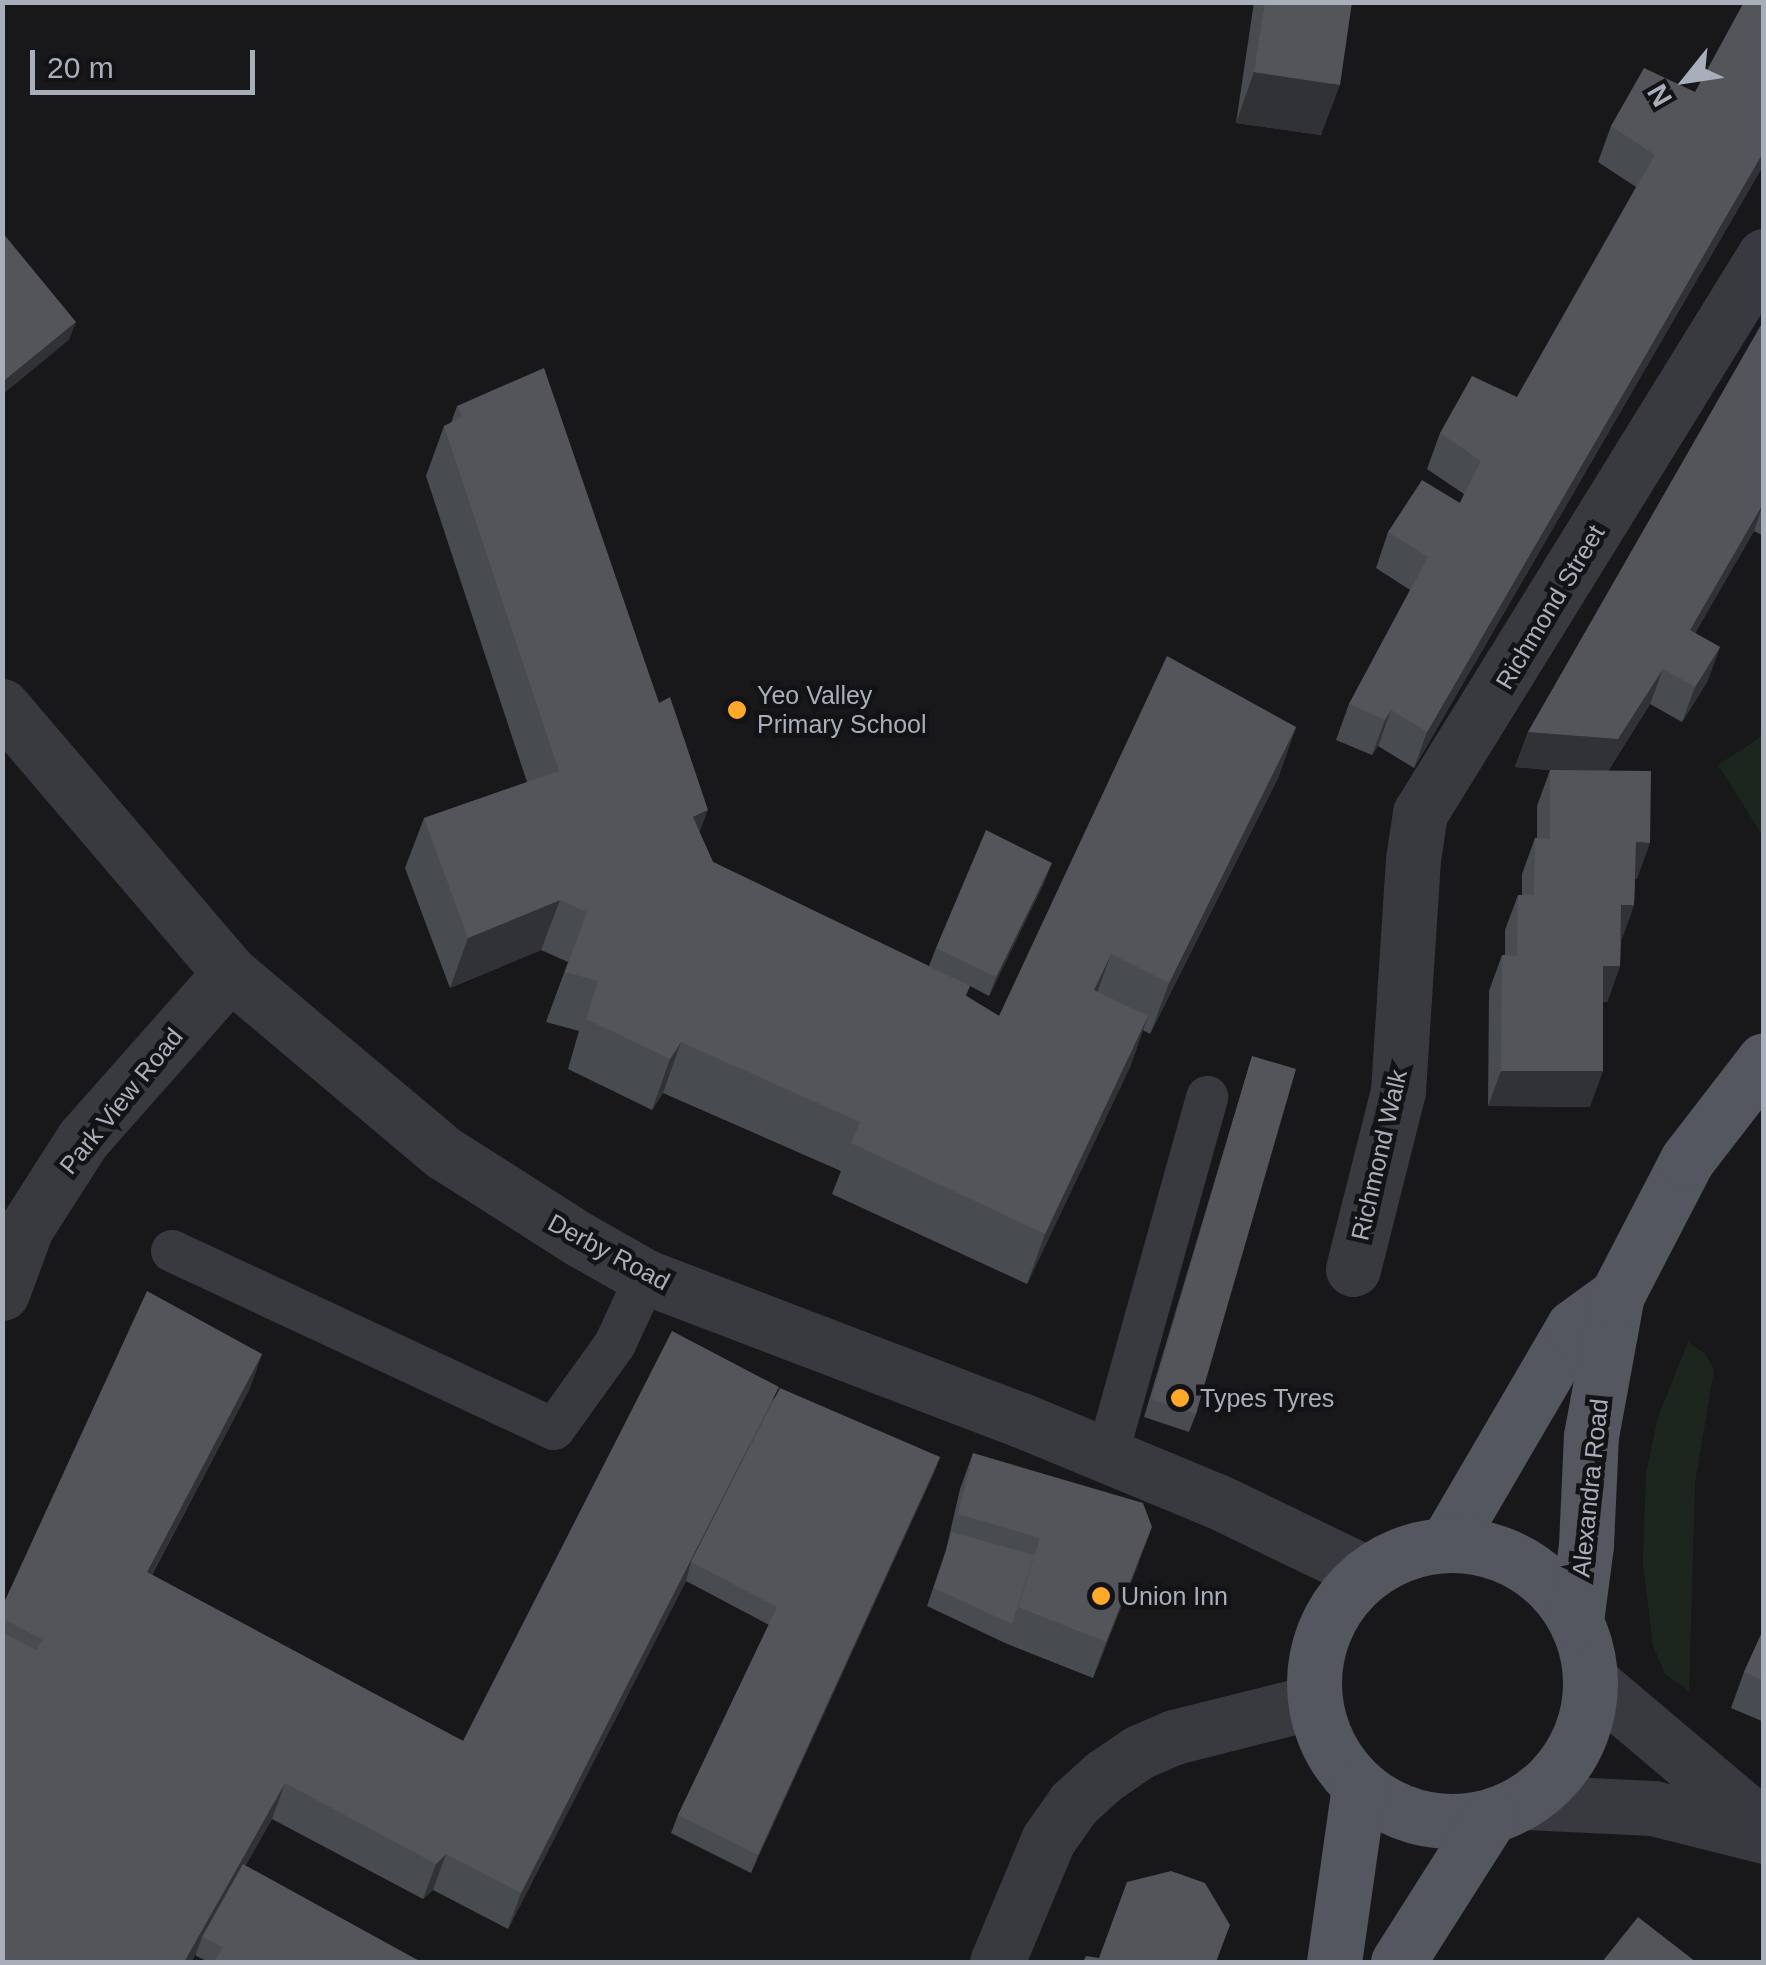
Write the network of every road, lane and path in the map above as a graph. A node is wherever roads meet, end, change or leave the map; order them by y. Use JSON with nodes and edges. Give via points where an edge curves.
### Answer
{"nodes":[{"id":1,"x":1764,"y":256,"type":"edge"},
{"id":2,"x":2,"y":706,"type":"edge"},
{"id":3,"x":230,"y":973,"type":"junction"},
{"id":4,"x":1406,"y":980,"type":"joint"},
{"id":5,"x":1764,"y":1060,"type":"edge"},
{"id":6,"x":1207,"y":1097,"type":"dead end"},
{"id":7,"x":172,"y":1251,"type":"dead end"},
{"id":8,"x":1353,"y":1269,"type":"dead end"},
{"id":9,"x":646,"y":1277,"type":"junction"},
{"id":10,"x":2,"y":1292,"type":"edge"},
{"id":11,"x":1617,"y":1296,"type":"junction"},
{"id":12,"x":1107,"y":1456,"type":"junction"},
{"id":13,"x":1447,"y":1543,"type":"junction"},
{"id":14,"x":1366,"y":1573,"type":"junction"},
{"id":15,"x":1576,"y":1621,"type":"junction"},
{"id":16,"x":1591,"y":1682,"type":"junction"},
{"id":17,"x":1313,"y":1702,"type":"junction"},
{"id":18,"x":1359,"y":1787,"type":"junction"},
{"id":19,"x":1508,"y":1810,"type":"junction"},
{"id":20,"x":1764,"y":1826,"type":"edge"},
{"id":21,"x":1764,"y":1836,"type":"edge"},
{"id":22,"x":997,"y":1962,"type":"edge"},
{"id":23,"x":1334,"y":1962,"type":"edge"},
{"id":24,"x":1398,"y":1962,"type":"edge"}],
"edges":[{"from":1,"to":4,"type":"street","name":"Richmond Street","via":[[1420,813]]},
{"from":2,"to":3,"type":"street","name":"Derby Road"},
{"from":3,"to":9,"type":"street","name":"Derby Road","via":[[444,1153]]},
{"from":3,"to":10,"type":"street","name":"Park View Road","via":[[83,1139],[26,1228]]},
{"from":4,"to":8,"type":"street","name":"Richmond Walk","via":[[1398,1091]]},
{"from":5,"to":11,"type":"main road","name":"Alexandra Road","via":[[1687,1160]]},
{"from":6,"to":12,"type":"lane"},
{"from":7,"to":9,"type":"lane","via":[[554,1428],[615,1344]]},
{"from":9,"to":12,"type":"street","name":"Derby Road"},
{"from":11,"to":13,"type":"main road","name":"Alexandra Road","via":[[1573,1326]]},
{"from":11,"to":15,"type":"main road","name":"Alexandra Road","via":[[1591,1436]]},
{"from":12,"to":14,"type":"street","name":"Derby Road"},
{"from":13,"to":14,"type":"main road","via":[[1404,1552]]},
{"from":13,"to":15,"type":"main road","via":[[1486,1548],[1523,1564],[1554,1588]]},
{"from":14,"to":17,"type":"main road","via":[[1333,1609],[1316,1654]]},
{"from":15,"to":16,"type":"main road"},
{"from":16,"to":19,"type":"main road","via":[[1584,1728],[1561,1770]]},
{"from":16,"to":20,"type":"street"},
{"from":17,"to":18,"type":"main road","via":[[1338,1763]]},
{"from":17,"to":22,"type":"street","via":[[1174,1737],[1104,1776],[1048,1840]]},
{"from":18,"to":19,"type":"main road","via":[[1398,1812],[1444,1823]]},
{"from":18,"to":23,"type":"main road"},
{"from":19,"to":21,"type":"street","via":[[1652,1808]]},
{"from":19,"to":24,"type":"main road"}]}
